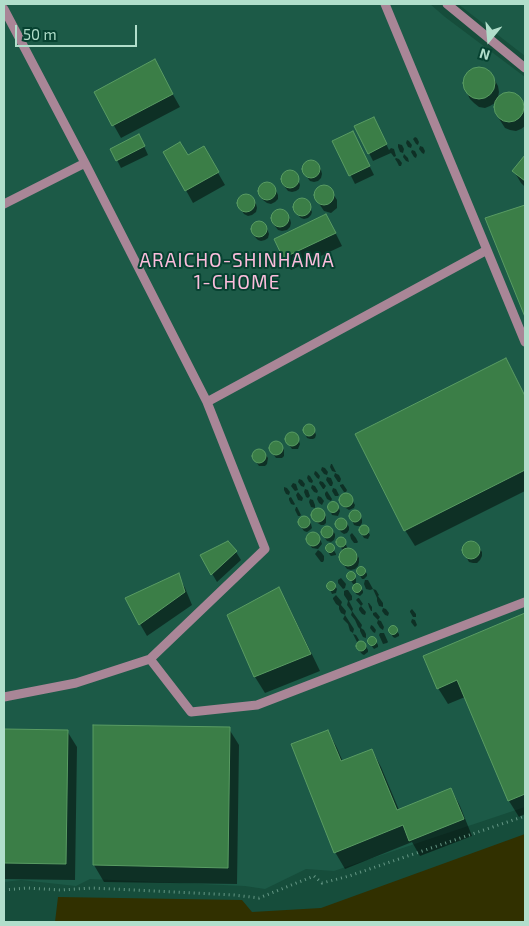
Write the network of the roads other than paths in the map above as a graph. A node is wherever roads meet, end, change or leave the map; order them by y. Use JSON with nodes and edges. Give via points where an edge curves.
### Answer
{"nodes":[{"id":1,"x":385,"y":4,"type":"edge"},
{"id":2,"x":446,"y":4,"type":"edge"},
{"id":3,"x":4,"y":9,"type":"edge"},
{"id":4,"x":525,"y":68,"type":"edge"},
{"id":5,"x":85,"y":163,"type":"junction"},
{"id":6,"x":4,"y":204,"type":"edge"},
{"id":7,"x":487,"y":250,"type":"junction"},
{"id":8,"x":525,"y":342,"type":"edge"},
{"id":9,"x":207,"y":402,"type":"junction"},
{"id":10,"x":525,"y":602,"type":"edge"},
{"id":11,"x":150,"y":659,"type":"junction"},
{"id":12,"x":4,"y":697,"type":"edge"}],
"edges":[{"from":1,"to":7,"type":"street"},
{"from":2,"to":4,"type":"street"},
{"from":3,"to":5,"type":"street"},
{"from":5,"to":6,"type":"street"},
{"from":5,"to":9,"type":"street"},
{"from":7,"to":8,"type":"street"},
{"from":7,"to":9,"type":"street"},
{"from":9,"to":11,"type":"street","via":[[264,549]]},
{"from":10,"to":11,"type":"street","via":[[257,705],[191,712]]},
{"from":11,"to":12,"type":"street","via":[[76,683]]}]}
